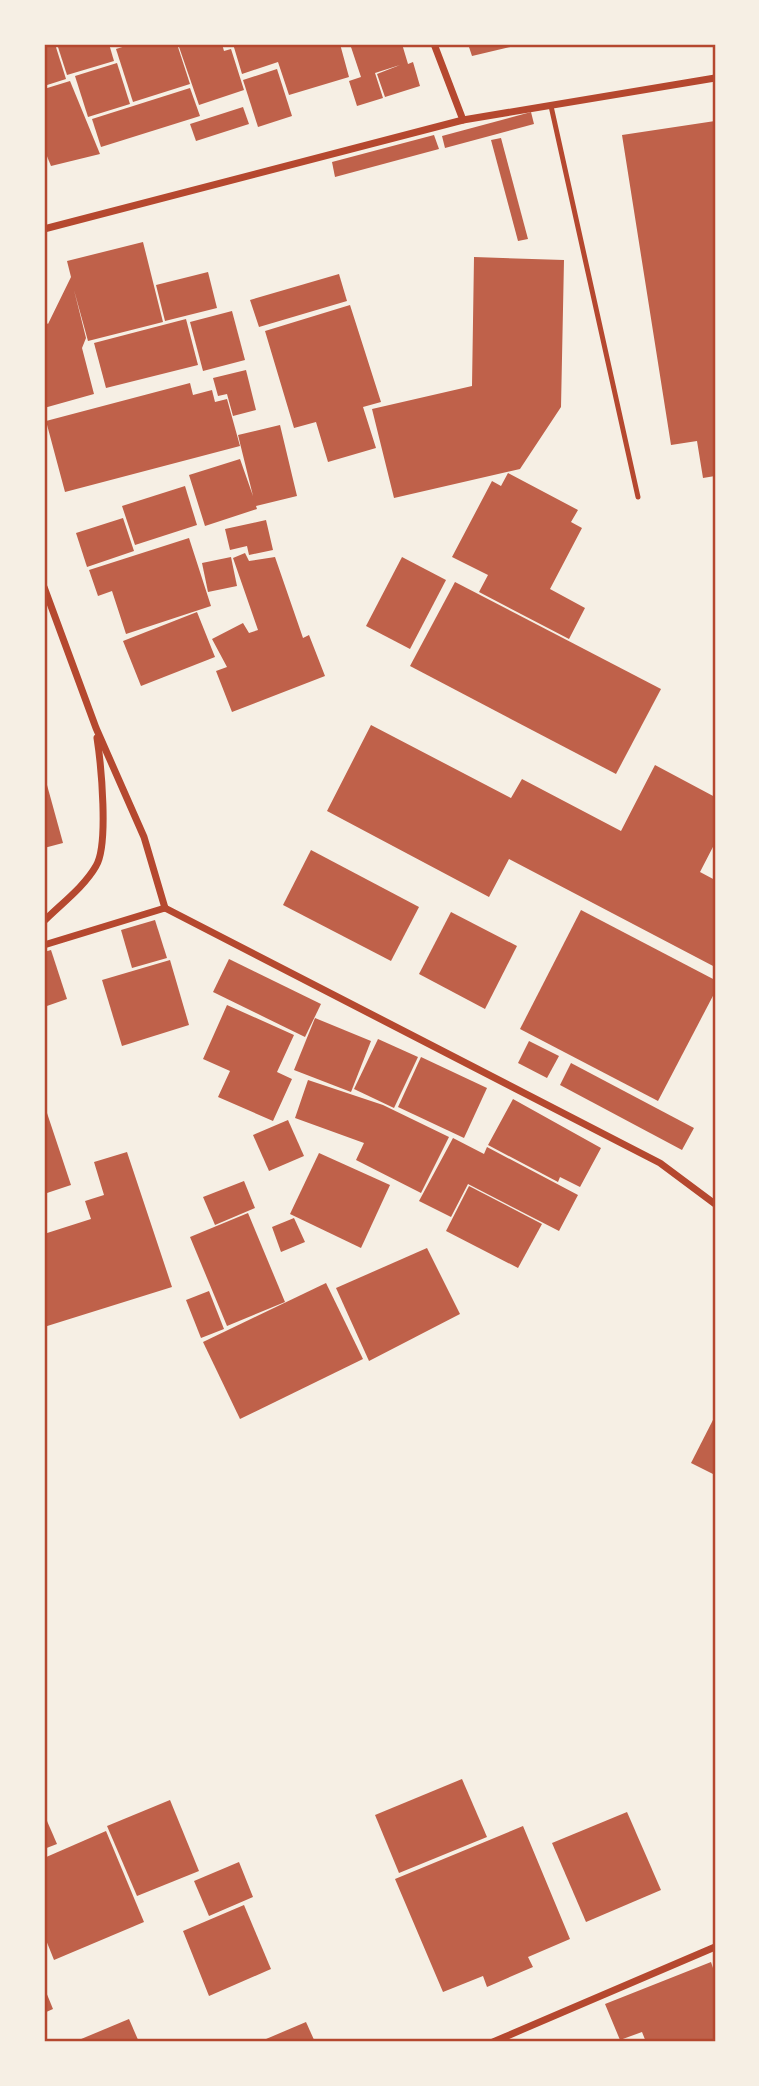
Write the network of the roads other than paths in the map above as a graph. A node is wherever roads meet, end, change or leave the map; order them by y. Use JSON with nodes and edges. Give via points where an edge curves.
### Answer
{"nodes":[{"id":1,"x":434,"y":44,"type":"edge"},
{"id":2,"x":715,"y":78,"type":"edge"},
{"id":3,"x":551,"y":106,"type":"junction"},
{"id":4,"x":463,"y":120,"type":"junction"},
{"id":5,"x":44,"y":229,"type":"edge"},
{"id":6,"x":638,"y":497,"type":"dead end"},
{"id":7,"x":44,"y":587,"type":"edge"},
{"id":8,"x":96,"y":728,"type":"junction"},
{"id":9,"x":165,"y":908,"type":"junction"},
{"id":10,"x":44,"y":921,"type":"edge"},
{"id":11,"x":44,"y":946,"type":"edge"},
{"id":12,"x":715,"y":1204,"type":"edge"},
{"id":13,"x":715,"y":1947,"type":"edge"},
{"id":14,"x":493,"y":2042,"type":"edge"}],
"edges":[{"from":1,"to":4,"type":"street"},
{"from":2,"to":3,"type":"street"},
{"from":3,"to":4,"type":"street"},
{"from":3,"to":6,"type":"lane"},
{"from":4,"to":5,"type":"street"},
{"from":7,"to":8,"type":"street"},
{"from":8,"to":9,"type":"street","via":[[144,837]]},
{"from":8,"to":10,"type":"street","via":[[104,788],[99,863]]},
{"from":9,"to":11,"type":"street"},
{"from":9,"to":12,"type":"street","via":[[660,1163]]},
{"from":13,"to":14,"type":"street"}]}
